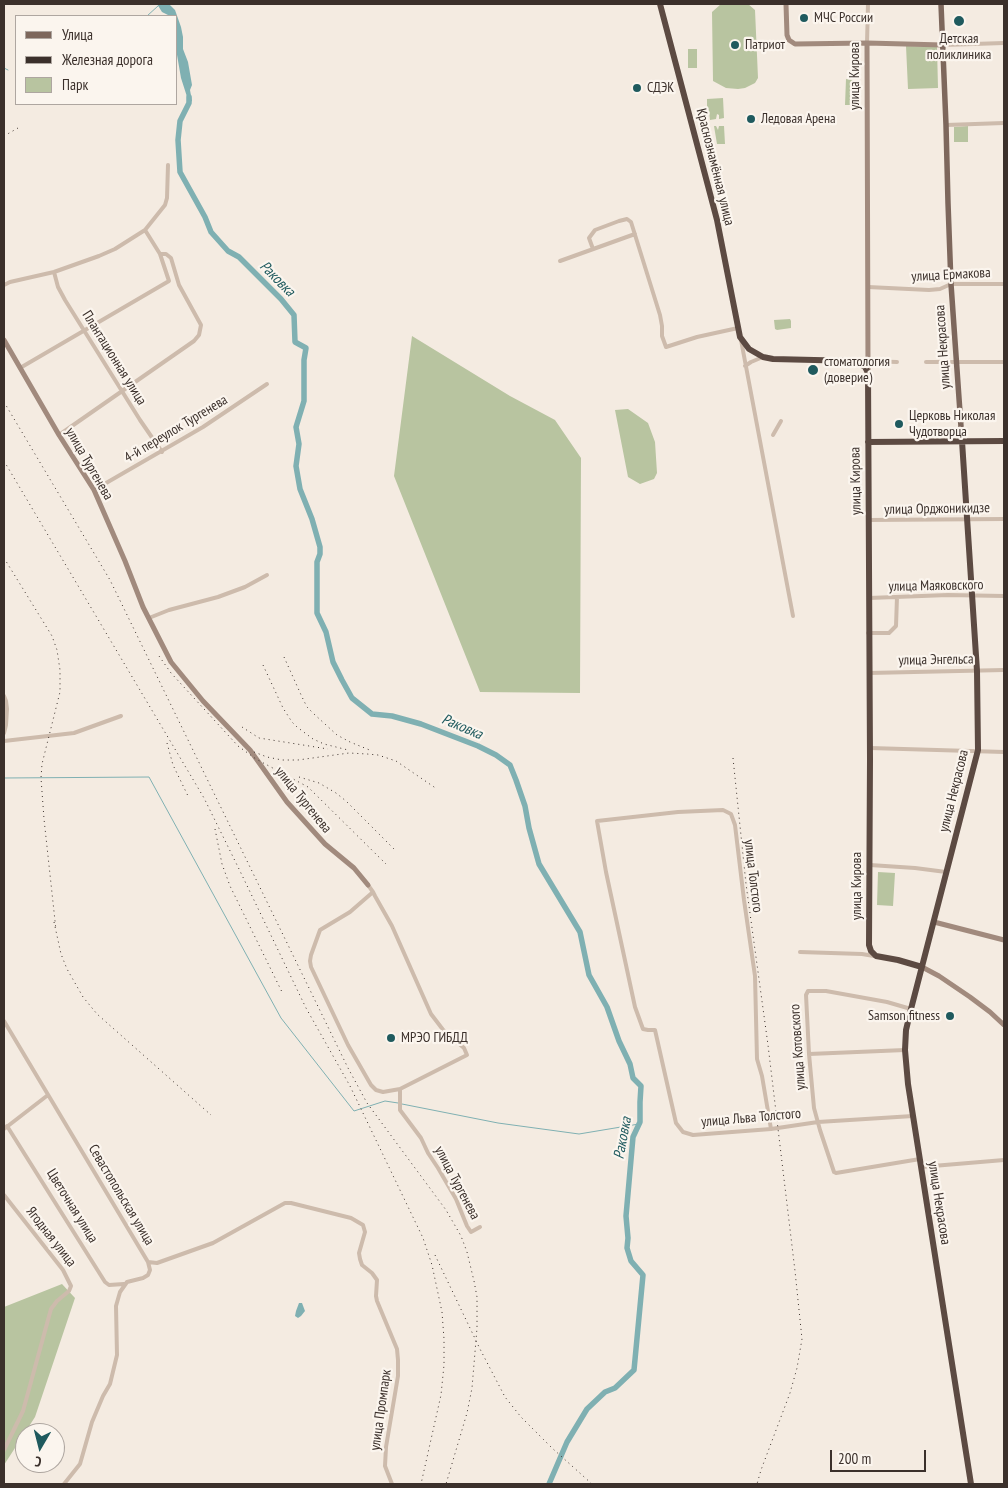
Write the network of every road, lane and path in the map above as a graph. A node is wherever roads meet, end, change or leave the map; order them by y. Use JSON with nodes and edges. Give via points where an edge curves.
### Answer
{"nodes":[{"id":1,"x":660,"y":4,"type":"edge"},
{"id":2,"x":786,"y":4,"type":"edge"},
{"id":3,"x":868,"y":4,"type":"edge"},
{"id":4,"x":941,"y":4,"type":"edge"},
{"id":5,"x":867,"y":43,"type":"junction"},
{"id":6,"x":1004,"y":43,"type":"edge"},
{"id":7,"x":943,"y":45,"type":"junction"},
{"id":8,"x":1004,"y":123,"type":"edge"},
{"id":9,"x":946,"y":124,"type":"junction"},
{"id":10,"x":168,"y":165,"type":"dead end"},
{"id":11,"x":145,"y":230,"type":"junction"},
{"id":12,"x":635,"y":234,"type":"junction"},
{"id":13,"x":593,"y":249,"type":"junction"},
{"id":14,"x":160,"y":254,"type":"junction"},
{"id":15,"x":560,"y":261,"type":"dead end"},
{"id":16,"x":54,"y":272,"type":"junction"},
{"id":17,"x":951,"y":284,"type":"junction"},
{"id":18,"x":1004,"y":284,"type":"edge"},
{"id":19,"x":4,"y":285,"type":"edge"},
{"id":20,"x":868,"y":287,"type":"junction"},
{"id":21,"x":738,"y":328,"type":"junction"},
{"id":22,"x":83,"y":330,"type":"junction"},
{"id":23,"x":740,"y":338,"type":"junction"},
{"id":24,"x":4,"y":340,"type":"edge"},
{"id":25,"x":763,"y":357,"type":"junction"},
{"id":26,"x":856,"y":361,"type":"junction"},
{"id":27,"x":868,"y":361,"type":"junction"},
{"id":28,"x":897,"y":362,"type":"dead end"},
{"id":29,"x":926,"y":362,"type":"dead end"},
{"id":30,"x":1004,"y":362,"type":"edge"},
{"id":31,"x":957,"y":363,"type":"junction"},
{"id":32,"x":745,"y":366,"type":"junction"},
{"id":33,"x":20,"y":368,"type":"junction"},
{"id":34,"x":868,"y":373,"type":"junction"},
{"id":35,"x":267,"y":384,"type":"dead end"},
{"id":36,"x":122,"y":392,"type":"junction"},
{"id":37,"x":780,"y":422,"type":"dead end"},
{"id":38,"x":59,"y":435,"type":"junction"},
{"id":39,"x":773,"y":435,"type":"dead end"},
{"id":40,"x":1004,"y":441,"type":"edge"},
{"id":41,"x":868,"y":442,"type":"junction"},
{"id":42,"x":962,"y":442,"type":"junction"},
{"id":43,"x":162,"y":452,"type":"junction"},
{"id":44,"x":94,"y":490,"type":"junction"},
{"id":45,"x":967,"y":519,"type":"junction"},
{"id":46,"x":1004,"y":519,"type":"edge"},
{"id":47,"x":869,"y":520,"type":"junction"},
{"id":48,"x":267,"y":575,"type":"dead end"},
{"id":49,"x":972,"y":596,"type":"junction"},
{"id":50,"x":1004,"y":596,"type":"edge"},
{"id":51,"x":897,"y":597,"type":"junction"},
{"id":52,"x":868,"y":598,"type":"junction"},
{"id":53,"x":793,"y":616,"type":"dead end"},
{"id":54,"x":149,"y":618,"type":"junction"},
{"id":55,"x":868,"y":633,"type":"junction"},
{"id":56,"x":1004,"y":670,"type":"edge"},
{"id":57,"x":977,"y":671,"type":"junction"},
{"id":58,"x":869,"y":673,"type":"junction"},
{"id":59,"x":4,"y":696,"type":"edge"},
{"id":60,"x":121,"y":716,"type":"dead end"},
{"id":61,"x":4,"y":733,"type":"edge"},
{"id":62,"x":4,"y":741,"type":"edge"},
{"id":63,"x":870,"y":748,"type":"junction"},
{"id":64,"x":978,"y":750,"type":"junction"},
{"id":65,"x":1004,"y":752,"type":"edge"},
{"id":66,"x":597,"y":821,"type":"joint"},
{"id":67,"x":870,"y":865,"type":"junction"},
{"id":68,"x":946,"y":872,"type":"junction"},
{"id":69,"x":368,"y":885,"type":"joint"},
{"id":70,"x":373,"y":892,"type":"junction"},
{"id":71,"x":934,"y":922,"type":"junction"},
{"id":72,"x":1004,"y":940,"type":"edge"},
{"id":73,"x":800,"y":952,"type":"dead end"},
{"id":74,"x":876,"y":956,"type":"junction"},
{"id":75,"x":922,"y":967,"type":"junction"},
{"id":76,"x":911,"y":1009,"type":"junction"},
{"id":77,"x":4,"y":1021,"type":"edge"},
{"id":78,"x":1004,"y":1025,"type":"edge"},
{"id":79,"x":905,"y":1050,"type":"junction"},
{"id":80,"x":809,"y":1054,"type":"junction"},
{"id":81,"x":400,"y":1089,"type":"junction"},
{"id":82,"x":48,"y":1095,"type":"junction"},
{"id":83,"x":913,"y":1116,"type":"junction"},
{"id":84,"x":818,"y":1122,"type":"junction"},
{"id":85,"x":6,"y":1127,"type":"edge"},
{"id":86,"x":771,"y":1129,"type":"junction"},
{"id":87,"x":1004,"y":1160,"type":"edge"},
{"id":88,"x":921,"y":1163,"type":"junction"},
{"id":89,"x":4,"y":1195,"type":"edge"},
{"id":90,"x":480,"y":1227,"type":"dead end"},
{"id":91,"x":148,"y":1262,"type":"junction"},
{"id":92,"x":124,"y":1284,"type":"junction"},
{"id":93,"x":389,"y":1329,"type":"joint"},
{"id":94,"x":4,"y":1450,"type":"edge"},
{"id":95,"x":64,"y":1484,"type":"edge"},
{"id":96,"x":392,"y":1484,"type":"edge"},
{"id":97,"x":971,"y":1484,"type":"edge"}],
"edges":[{"from":1,"to":21,"type":"highway","name":"Краснознамённая улица","via":[[717,220]]},
{"from":2,"to":5,"type":"street","via":[[787,35],[794,44]]},
{"from":3,"to":5,"type":"street","name":"улица Кирова"},
{"from":4,"to":7,"type":"main road","name":"улица Некрасова"},
{"from":5,"to":7,"type":"street"},
{"from":5,"to":20,"type":"street","name":"улица Кирова"},
{"from":6,"to":7,"type":"street"},
{"from":7,"to":9,"type":"main road","name":"улица Некрасова"},
{"from":8,"to":9,"type":"street"},
{"from":9,"to":17,"type":"main road","name":"улица Некрасова"},
{"from":10,"to":11,"type":"street","via":[[165,205]]},
{"from":11,"to":14,"type":"street"},
{"from":11,"to":16,"type":"street","via":[[115,249]]},
{"from":12,"to":13,"type":"street"},
{"from":12,"to":13,"type":"street","via":[[631,222],[627,219],[619,221],[590,235]]},
{"from":12,"to":21,"type":"street","via":[[660,315],[666,347]]},
{"from":13,"to":15,"type":"street"},
{"from":14,"to":22,"type":"street","via":[[169,281]]},
{"from":14,"to":36,"type":"street","via":[[171,258],[180,285],[201,325],[200,330],[194,341]]},
{"from":16,"to":19,"type":"street"},
{"from":16,"to":22,"type":"street","name":"Плантационная улица","via":[[58,287]]},
{"from":17,"to":18,"type":"street","name":"улица Ермакова"},
{"from":17,"to":20,"type":"street","name":"улица Ермакова","via":[[929,290]]},
{"from":17,"to":31,"type":"main road","name":"улица Некрасова"},
{"from":20,"to":27,"type":"street","name":"улица Кирова"},
{"from":21,"to":23,"type":"highway","name":"Краснознамённая улица"},
{"from":22,"to":33,"type":"street"},
{"from":22,"to":36,"type":"street","name":"Плантационная улица"},
{"from":23,"to":25,"type":"highway","name":"Краснознамённая улица","via":[[753,352]]},
{"from":23,"to":32,"type":"street","name":"Краснознамённая улица"},
{"from":24,"to":33,"type":"street","name":"улица Тургенева"},
{"from":25,"to":26,"type":"highway"},
{"from":25,"to":32,"type":"street"},
{"from":26,"to":27,"type":"street"},
{"from":26,"to":34,"type":"highway"},
{"from":27,"to":28,"type":"street"},
{"from":27,"to":34,"type":"street","name":"улица Кирова"},
{"from":29,"to":31,"type":"street"},
{"from":30,"to":31,"type":"street"},
{"from":31,"to":42,"type":"main road","name":"улица Некрасова"},
{"from":32,"to":53,"type":"street","name":"Краснознамённая улица"},
{"from":33,"to":38,"type":"street","name":"улица Тургенева"},
{"from":34,"to":41,"type":"highway","name":"улица Кирова"},
{"from":35,"to":43,"type":"street","name":"4-й переулок Тургенева"},
{"from":36,"to":38,"type":"street"},
{"from":36,"to":43,"type":"street","name":"Плантационная улица"},
{"from":37,"to":39,"type":"street"},
{"from":38,"to":44,"type":"street","name":"улица Тургенева"},
{"from":40,"to":42,"type":"highway"},
{"from":41,"to":42,"type":"highway"},
{"from":41,"to":47,"type":"highway","name":"улица Кирова"},
{"from":42,"to":45,"type":"highway","name":"улица Некрасова"},
{"from":43,"to":44,"type":"street","name":"4-й переулок Тургенева"},
{"from":44,"to":54,"type":"street","name":"улица Тургенева"},
{"from":45,"to":46,"type":"street","name":"улица Орджоникидзе"},
{"from":45,"to":47,"type":"street","name":"улица Орджоникидзе"},
{"from":45,"to":49,"type":"highway","name":"улица Некрасова"},
{"from":47,"to":52,"type":"highway","name":"улица Кирова"},
{"from":48,"to":54,"type":"street","via":[[218,597]]},
{"from":49,"to":50,"type":"street","name":"улица Маяковского"},
{"from":49,"to":51,"type":"street","name":"улица Маяковского"},
{"from":49,"to":57,"type":"highway","name":"улица Некрасова"},
{"from":51,"to":52,"type":"street","name":"улица Маяковского"},
{"from":51,"to":55,"type":"street","via":[[896,626],[889,633]]},
{"from":52,"to":55,"type":"highway","name":"улица Кирова"},
{"from":54,"to":69,"type":"street","name":"улица Тургенева","via":[[171,662],[250,750],[287,802]]},
{"from":55,"to":58,"type":"highway","name":"улица Кирова"},
{"from":56,"to":57,"type":"street","name":"улица Энгельса"},
{"from":57,"to":58,"type":"street","name":"улица Энгельса"},
{"from":57,"to":64,"type":"highway","name":"улица Некрасова"},
{"from":58,"to":63,"type":"highway","name":"улица Кирова"},
{"from":59,"to":61,"type":"street","via":[[7,709]]},
{"from":60,"to":62,"type":"street","via":[[74,733]]},
{"from":63,"to":64,"type":"street"},
{"from":63,"to":67,"type":"highway","name":"улица Кирова"},
{"from":64,"to":65,"type":"street"},
{"from":64,"to":68,"type":"highway","name":"улица Некрасова"},
{"from":66,"to":86,"type":"street","name":"улица Льва Толстого","via":[[635,1007],[643,1028],[655,1030],[676,1123],[683,1132],[692,1135]]},
{"from":66,"to":86,"type":"street","name":"улица Толстого","via":[[678,812],[723,810],[731,814],[754,963],[757,1051]]},
{"from":67,"to":68,"type":"street"},
{"from":67,"to":74,"type":"highway","name":"улица Кирова","via":[[869,945]]},
{"from":68,"to":71,"type":"highway","name":"улица Некрасова"},
{"from":69,"to":70,"type":"street","name":"улица Тургенева"},
{"from":70,"to":81,"type":"street","name":"улица Тургенева","via":[[392,926],[431,1014],[467,1055]]},
{"from":70,"to":81,"type":"street","via":[[350,912],[320,930],[310,962],[348,1045],[371,1085],[383,1092]]},
{"from":71,"to":72,"type":"street"},
{"from":71,"to":75,"type":"highway","name":"улица Некрасова"},
{"from":73,"to":74,"type":"street"},
{"from":74,"to":75,"type":"highway"},
{"from":75,"to":76,"type":"highway","name":"улица Некрасова"},
{"from":75,"to":78,"type":"street","via":[[970,997]]},
{"from":76,"to":79,"type":"highway","name":"улица Некрасова"},
{"from":76,"to":80,"type":"street","name":"улица Котовского","via":[[854,996],[808,992]]},
{"from":77,"to":82,"type":"street","name":"Севастопольская улица"},
{"from":79,"to":80,"type":"street"},
{"from":79,"to":83,"type":"highway","name":"улица Некрасова"},
{"from":80,"to":84,"type":"street","name":"улица Котовского"},
{"from":81,"to":90,"type":"street","name":"улица Тургенева","via":[[402,1114],[421,1138],[471,1232]]},
{"from":82,"to":85,"type":"street"},
{"from":82,"to":91,"type":"street","name":"Севастопольская улица"},
{"from":83,"to":84,"type":"street","name":"улица Льва Толстого"},
{"from":83,"to":88,"type":"highway","name":"улица Некрасова"},
{"from":84,"to":86,"type":"street","name":"улица Льва Толстого"},
{"from":84,"to":88,"type":"street","name":"улица Котовского","via":[[835,1173]]},
{"from":85,"to":92,"type":"street","name":"Цветочная улица","via":[[105,1282],[109,1285]]},
{"from":87,"to":88,"type":"street"},
{"from":88,"to":97,"type":"highway","name":"улица Некрасова"},
{"from":89,"to":94,"type":"street","name":"Ягодная улица","via":[[63,1270],[71,1286],[51,1309],[23,1410]]},
{"from":91,"to":92,"type":"street","via":[[148,1274]]},
{"from":91,"to":93,"type":"street","name":"Севастопольская улица","via":[[157,1263],[213,1244],[285,1203],[351,1218],[364,1228],[359,1253],[362,1265],[377,1280],[376,1296]]},
{"from":92,"to":95,"type":"street","via":[[117,1300],[117,1354],[110,1384],[92,1422],[80,1464]]},
{"from":93,"to":96,"type":"street","name":"улица Промпарк","via":[[397,1349],[398,1370],[386,1447],[385,1466]]}]}
